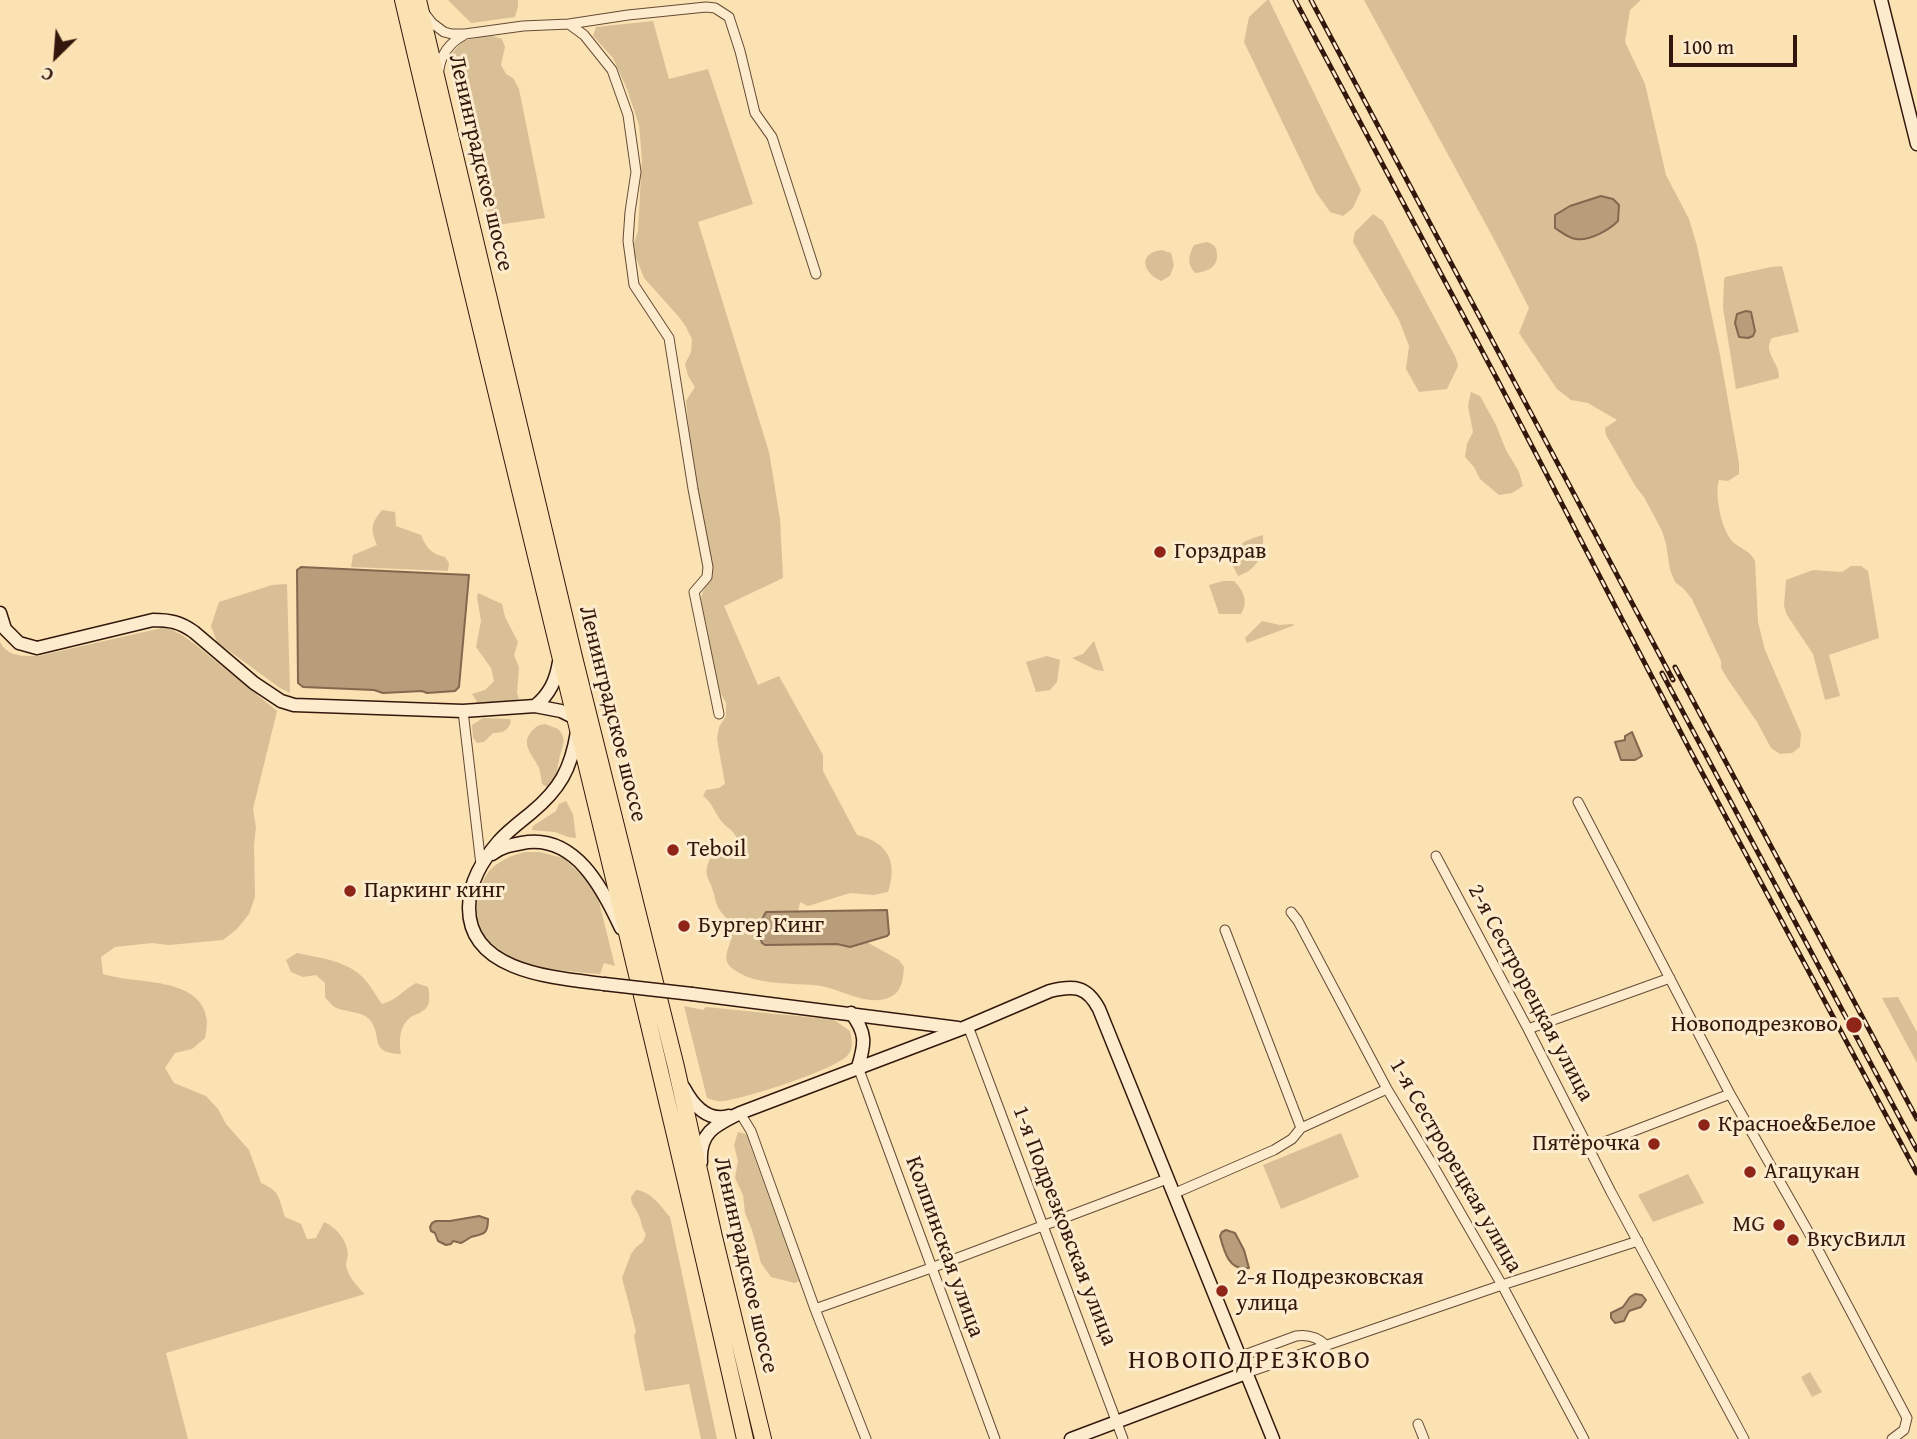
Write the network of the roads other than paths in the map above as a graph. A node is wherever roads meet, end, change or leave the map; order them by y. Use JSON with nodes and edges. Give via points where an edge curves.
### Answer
{"nodes":[{"id":1,"x":1881,"y":0,"type":"edge"},
{"id":2,"x":413,"y":1,"type":"edge"},
{"id":3,"x":569,"y":24,"type":"junction"},
{"id":4,"x":465,"y":34,"type":"junction"},
{"id":5,"x":439,"y":89,"type":"junction"},
{"id":6,"x":1917,"y":144,"type":"edge"},
{"id":7,"x":816,"y":274,"type":"dead end"},
{"id":8,"x":0,"y":613,"type":"edge"},
{"id":9,"x":561,"y":655,"type":"junction"},
{"id":10,"x":536,"y":706,"type":"junction"},
{"id":11,"x":463,"y":711,"type":"junction"},
{"id":12,"x":719,"y":714,"type":"dead end"},
{"id":13,"x":577,"y":722,"type":"junction"},
{"id":14,"x":1578,"y":802,"type":"dead end"},
{"id":15,"x":1436,"y":856,"type":"dead end"},
{"id":16,"x":483,"y":862,"type":"junction"},
{"id":17,"x":1292,"y":912,"type":"dead end"},
{"id":18,"x":1225,"y":930,"type":"dead end"},
{"id":19,"x":633,"y":954,"type":"junction"},
{"id":20,"x":1670,"y":978,"type":"junction"},
{"id":21,"x":851,"y":1013,"type":"junction"},
{"id":22,"x":965,"y":1028,"type":"junction"},
{"id":23,"x":1528,"y":1029,"type":"junction"},
{"id":24,"x":676,"y":1067,"type":"junction"},
{"id":25,"x":858,"y":1067,"type":"junction"},
{"id":26,"x":1387,"y":1089,"type":"junction"},
{"id":27,"x":1730,"y":1094,"type":"junction"},
{"id":28,"x":740,"y":1113,"type":"junction"},
{"id":29,"x":1301,"y":1128,"type":"junction"},
{"id":30,"x":1589,"y":1148,"type":"junction"},
{"id":31,"x":701,"y":1176,"type":"junction"},
{"id":32,"x":1167,"y":1179,"type":"junction"},
{"id":33,"x":1173,"y":1194,"type":"junction"},
{"id":34,"x":1044,"y":1225,"type":"junction"},
{"id":35,"x":1638,"y":1241,"type":"junction"},
{"id":36,"x":931,"y":1268,"type":"junction"},
{"id":37,"x":1502,"y":1285,"type":"junction"},
{"id":38,"x":815,"y":1309,"type":"junction"},
{"id":39,"x":1326,"y":1345,"type":"junction"},
{"id":40,"x":1240,"y":1357,"type":"junction"},
{"id":41,"x":1246,"y":1373,"type":"junction"},
{"id":42,"x":1117,"y":1422,"type":"junction"},
{"id":43,"x":1418,"y":1424,"type":"dead end"},
{"id":44,"x":744,"y":1439,"type":"edge"},
{"id":45,"x":763,"y":1439,"type":"edge"},
{"id":46,"x":866,"y":1439,"type":"edge"},
{"id":47,"x":995,"y":1439,"type":"edge"},
{"id":48,"x":1071,"y":1439,"type":"edge"},
{"id":49,"x":1123,"y":1439,"type":"edge"},
{"id":50,"x":1273,"y":1439,"type":"edge"},
{"id":51,"x":1424,"y":1439,"type":"edge"},
{"id":52,"x":1584,"y":1439,"type":"edge"},
{"id":53,"x":1744,"y":1439,"type":"edge"},
{"id":54,"x":1892,"y":1439,"type":"edge"}],
"edges":[{"from":1,"to":6,"type":"street"},
{"from":2,"to":4,"type":"street","via":[[436,27]]},
{"from":2,"to":5,"type":"highway","name":"Ленинградское шоссе"},
{"from":2,"to":9,"type":"highway","name":"Ленинградское шоссе","via":[[516,477]]},
{"from":3,"to":4,"type":"street"},
{"from":3,"to":7,"type":"street","via":[[706,7],[729,18],[755,113],[772,138]]},
{"from":3,"to":12,"type":"street","via":[[584,34],[611,70],[628,115],[636,172],[628,241],[634,285],[669,338],[708,567],[707,577],[694,593]]},
{"from":4,"to":5,"type":"street","via":[[443,53]]},
{"from":5,"to":24,"type":"highway","name":"Ленинградское шоссе"},
{"from":8,"to":11,"type":"street","via":[[5,629],[19,643],[37,648],[153,620],[171,620],[194,632],[269,694],[294,705]]},
{"from":9,"to":10,"type":"street","via":[[553,685]]},
{"from":9,"to":13,"type":"highway","name":"Ленинградское шоссе"},
{"from":10,"to":11,"type":"street"},
{"from":10,"to":13,"type":"street"},
{"from":11,"to":16,"type":"street"},
{"from":13,"to":16,"type":"street","via":[[573,755],[558,787],[504,836]]},
{"from":13,"to":19,"type":"highway","name":"Ленинградское шоссе"},
{"from":14,"to":20,"type":"street"},
{"from":15,"to":23,"type":"street","name":"2-я Сестрорецкая улица"},
{"from":16,"to":19,"type":"street","via":[[509,845],[528,842],[551,845],[573,857],[603,891]]},
{"from":16,"to":21,"type":"street","bridge":true,"via":[[472,887],[471,926],[486,950],[498,959],[562,978]]},
{"from":17,"to":26,"type":"street","name":"1-я Сестрорецкая улица"},
{"from":18,"to":29,"type":"street"},
{"from":19,"to":44,"type":"highway","name":"Ленинградское шоссе"},
{"from":20,"to":23,"type":"street"},
{"from":20,"to":27,"type":"street"},
{"from":21,"to":22,"type":"street"},
{"from":21,"to":25,"type":"street","via":[[864,1039]]},
{"from":22,"to":25,"type":"street"},
{"from":22,"to":32,"type":"street","via":[[1050,990],[1088,993]]},
{"from":22,"to":34,"type":"street","name":"1-я Подрезковская улица"},
{"from":23,"to":30,"type":"street","name":"2-я Сестрорецкая улица"},
{"from":24,"to":28,"type":"street","via":[[687,1094],[701,1111],[716,1118]]},
{"from":24,"to":31,"type":"highway","name":"Ленинградское шоссе"},
{"from":25,"to":28,"type":"street"},
{"from":25,"to":36,"type":"street","name":"Колпинская улица"},
{"from":26,"to":29,"type":"street"},
{"from":26,"to":37,"type":"street","name":"1-я Сестрорецкая улица"},
{"from":27,"to":30,"type":"street"},
{"from":27,"to":54,"type":"street","via":[[1907,1418],[1904,1430]]},
{"from":28,"to":31,"type":"street","via":[[707,1134],[700,1153]]},
{"from":28,"to":38,"type":"street","via":[[751,1131]]},
{"from":29,"to":33,"type":"street","via":[[1274,1150]]},
{"from":30,"to":35,"type":"street","name":"2-я Сестрорецкая улица"},
{"from":31,"to":45,"type":"highway","name":"Ленинградское шоссе"},
{"from":32,"to":33,"type":"street"},
{"from":32,"to":34,"type":"street"},
{"from":33,"to":40,"type":"street"},
{"from":34,"to":36,"type":"street"},
{"from":34,"to":42,"type":"street","name":"1-я Подрезковская улица"},
{"from":35,"to":37,"type":"street"},
{"from":35,"to":53,"type":"street","name":"2-я Сестрорецкая улица"},
{"from":36,"to":38,"type":"street"},
{"from":36,"to":47,"type":"street","name":"Колпинская улица"},
{"from":37,"to":39,"type":"street"},
{"from":37,"to":52,"type":"street","name":"1-я Сестрорецкая улица"},
{"from":38,"to":46,"type":"street"},
{"from":39,"to":40,"type":"street","via":[[1304,1335]]},
{"from":39,"to":41,"type":"street"},
{"from":40,"to":41,"type":"street"},
{"from":41,"to":42,"type":"street"},
{"from":41,"to":50,"type":"street"},
{"from":42,"to":48,"type":"street"},
{"from":42,"to":49,"type":"street","name":"1-я Подрезковская улица"},
{"from":43,"to":51,"type":"street"}]}
